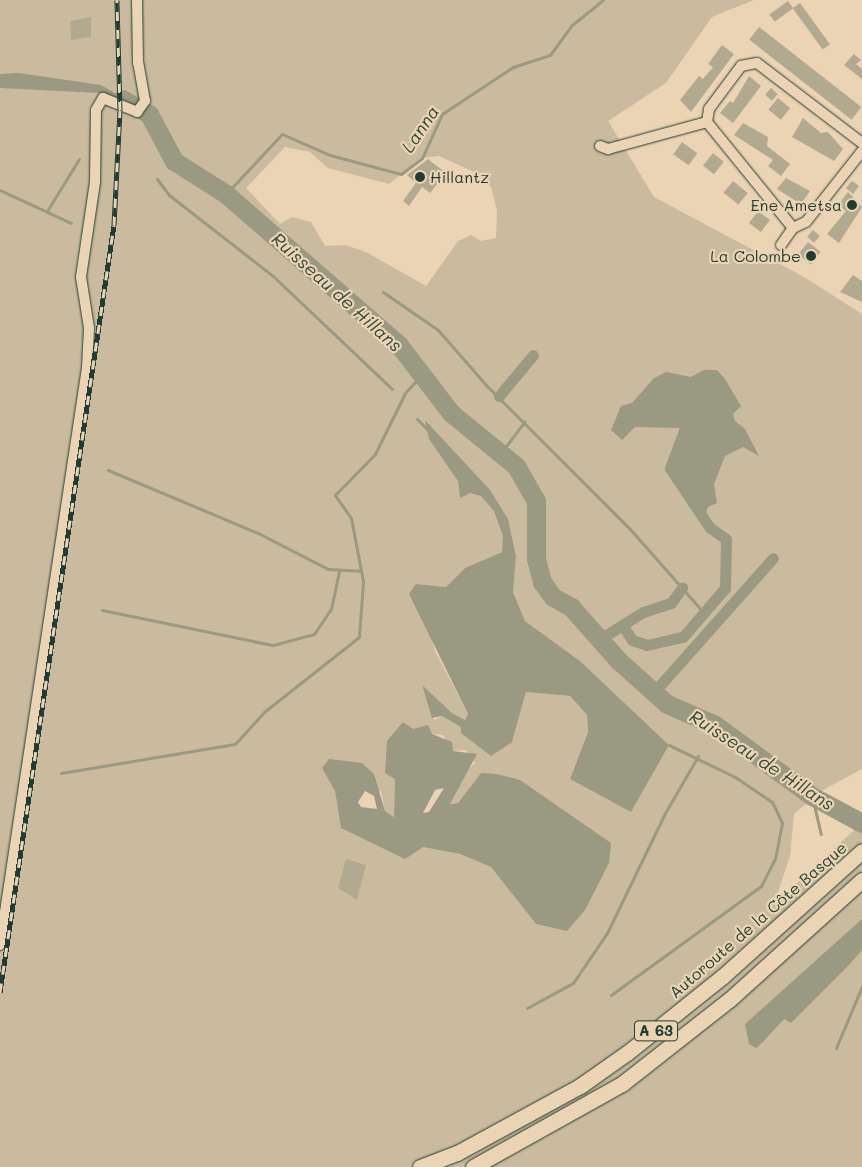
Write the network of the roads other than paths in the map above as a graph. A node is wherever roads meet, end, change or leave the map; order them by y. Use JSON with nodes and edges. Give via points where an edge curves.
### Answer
{"nodes":[{"id":1,"x":138,"y":0,"type":"edge"},
{"id":2,"x":708,"y":122,"type":"junction"},
{"id":3,"x":862,"y":143,"type":"edge"},
{"id":4,"x":600,"y":146,"type":"dead end"},
{"id":5,"x":862,"y":151,"type":"edge"},
{"id":6,"x":793,"y":228,"type":"junction"},
{"id":7,"x":781,"y":245,"type":"dead end"},
{"id":8,"x":862,"y":851,"type":"edge"},
{"id":9,"x":862,"y":880,"type":"edge"},
{"id":10,"x":0,"y":944,"type":"edge"},
{"id":11,"x":420,"y":1167,"type":"edge"},
{"id":12,"x":473,"y":1167,"type":"edge"}],
"edges":[{"from":1,"to":10,"type":"street","via":[[138,63],[147,94],[140,109],[130,112],[107,98],[98,104],[95,182],[81,278],[89,328],[87,361]]},
{"from":2,"to":3,"type":"street","via":[[706,116],[714,102],[741,66],[752,61]]},
{"from":2,"to":4,"type":"street","via":[[608,149]]},
{"from":2,"to":6,"type":"street"},
{"from":5,"to":6,"type":"street","via":[[806,222]]},
{"from":6,"to":7,"type":"street"},
{"from":8,"to":11,"type":"highway","name":"Autoroute de la Côte Basque","number":"A 63","via":[[722,978],[627,1053],[564,1095],[457,1153]]},
{"from":9,"to":12,"type":"highway","number":"A 63","via":[[730,1000],[630,1078]]}]}
